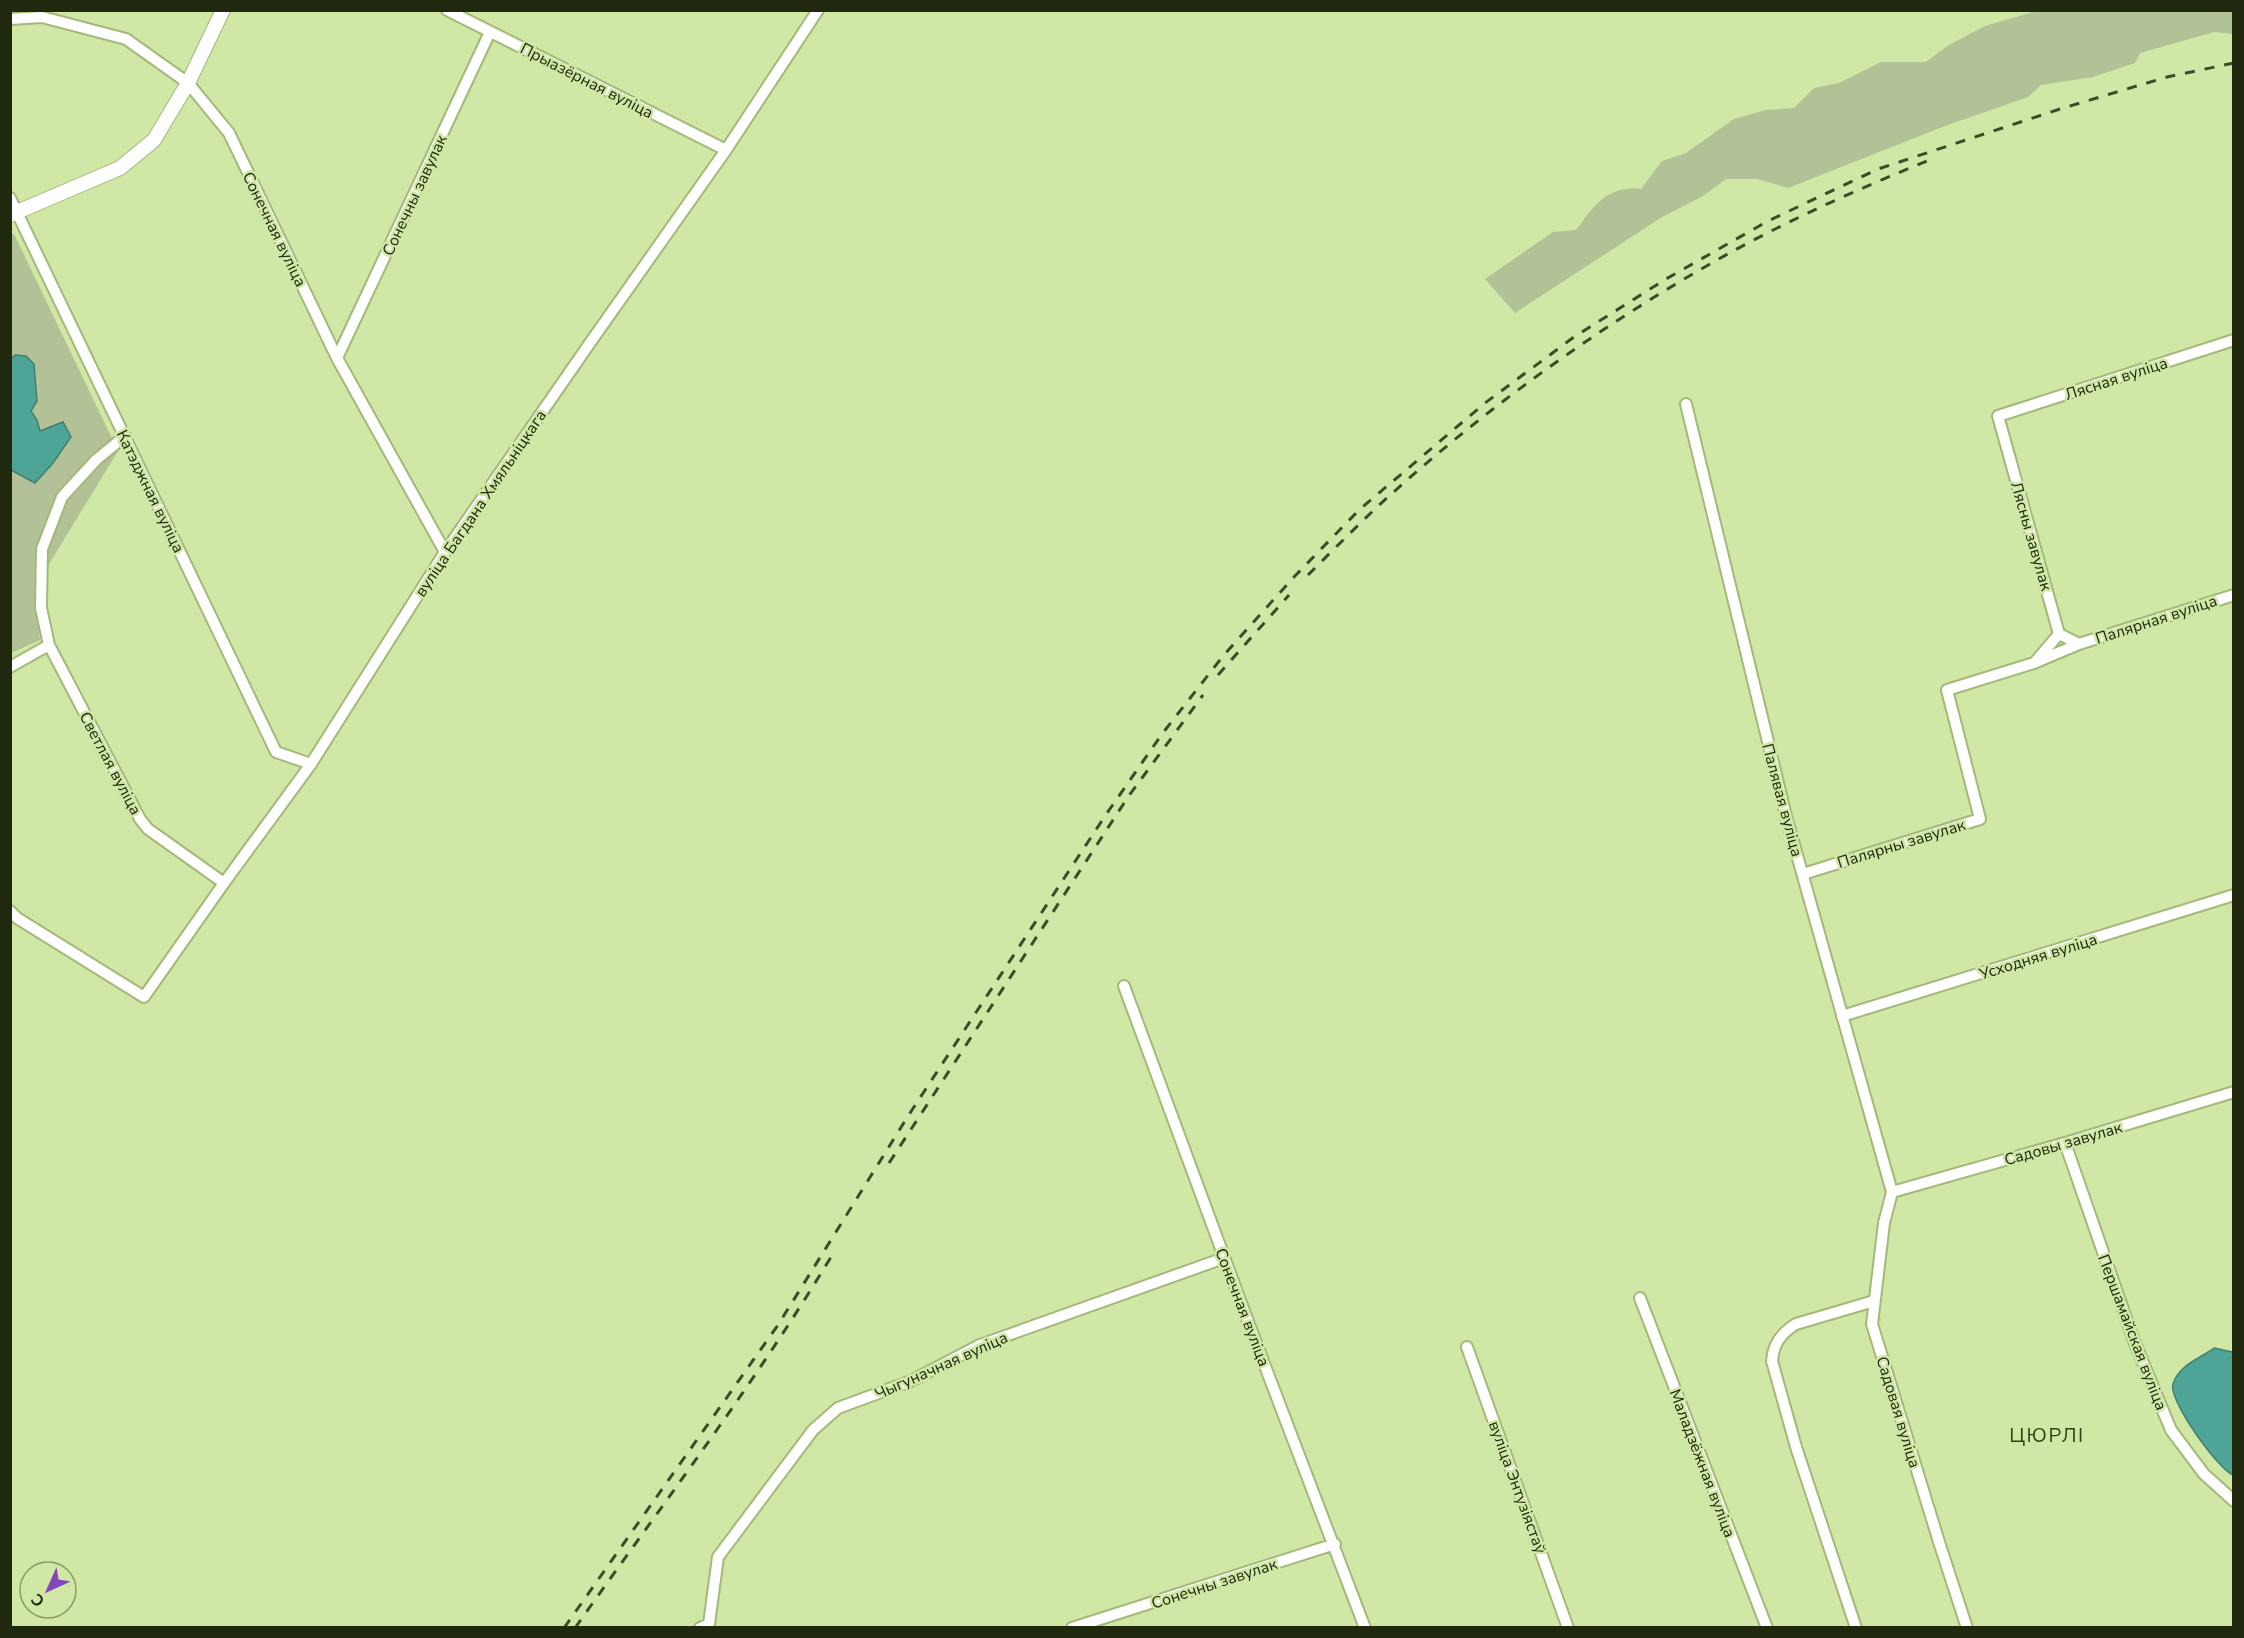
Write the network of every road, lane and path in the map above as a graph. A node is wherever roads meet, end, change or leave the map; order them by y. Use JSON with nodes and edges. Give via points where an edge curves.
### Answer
{"nodes":[{"id":1,"x":223,"y":10,"type":"edge"},
{"id":2,"x":447,"y":10,"type":"edge"},
{"id":3,"x":818,"y":10,"type":"edge"},
{"id":4,"x":10,"y":19,"type":"edge"},
{"id":5,"x":490,"y":32,"type":"junction"},
{"id":6,"x":188,"y":83,"type":"junction"},
{"id":7,"x":726,"y":150,"type":"junction"},
{"id":8,"x":10,"y":198,"type":"edge"},
{"id":9,"x":14,"y":214,"type":"edge"},
{"id":10,"x":2234,"y":340,"type":"edge"},
{"id":11,"x":337,"y":358,"type":"junction"},
{"id":12,"x":1686,"y":404,"type":"dead end"},
{"id":13,"x":1998,"y":416,"type":"joint"},
{"id":14,"x":125,"y":436,"type":"junction"},
{"id":15,"x":445,"y":552,"type":"junction"},
{"id":16,"x":2234,"y":595,"type":"edge"},
{"id":17,"x":2059,"y":634,"type":"junction"},
{"id":18,"x":2079,"y":644,"type":"junction"},
{"id":19,"x":49,"y":645,"type":"junction"},
{"id":20,"x":2034,"y":663,"type":"junction"},
{"id":21,"x":10,"y":667,"type":"edge"},
{"id":22,"x":311,"y":764,"type":"junction"},
{"id":23,"x":1803,"y":874,"type":"junction"},
{"id":24,"x":224,"y":883,"type":"junction"},
{"id":25,"x":2234,"y":895,"type":"edge"},
{"id":26,"x":10,"y":911,"type":"edge"},
{"id":27,"x":1124,"y":986,"type":"dead end"},
{"id":28,"x":1842,"y":1016,"type":"junction"},
{"id":29,"x":2234,"y":1092,"type":"edge"},
{"id":30,"x":2065,"y":1143,"type":"junction"},
{"id":31,"x":1892,"y":1192,"type":"junction"},
{"id":32,"x":1224,"y":1258,"type":"junction"},
{"id":33,"x":1640,"y":1298,"type":"dead end"},
{"id":34,"x":1874,"y":1301,"type":"junction"},
{"id":35,"x":1467,"y":1347,"type":"dead end"},
{"id":36,"x":2234,"y":1501,"type":"edge"},
{"id":37,"x":1335,"y":1545,"type":"junction"},
{"id":38,"x":700,"y":1628,"type":"edge"},
{"id":39,"x":1072,"y":1628,"type":"edge"},
{"id":40,"x":1365,"y":1628,"type":"edge"},
{"id":41,"x":1568,"y":1628,"type":"edge"},
{"id":42,"x":1767,"y":1628,"type":"edge"},
{"id":43,"x":1856,"y":1628,"type":"edge"},
{"id":44,"x":1967,"y":1628,"type":"edge"}],
"edges":[{"from":1,"to":6,"type":"street"},
{"from":2,"to":5,"type":"street","name":"Прыазёрная вуліца"},
{"from":3,"to":7,"type":"street","name":"вуліца Багдана Хмяльніцкага"},
{"from":4,"to":6,"type":"street","name":"Сонечная вуліца","via":[[42,17],[126,39]]},
{"from":5,"to":7,"type":"street","name":"Прыазёрная вуліца"},
{"from":5,"to":11,"type":"street","name":"Сонечны завулак"},
{"from":6,"to":9,"type":"street","via":[[154,140],[120,168]]},
{"from":6,"to":11,"type":"street","name":"Сонечная вуліца","via":[[229,133]]},
{"from":7,"to":15,"type":"street","name":"вуліца Багдана Хмяльніцкага"},
{"from":8,"to":9,"type":"street","name":"Катэджная вуліца"},
{"from":9,"to":14,"type":"street","name":"Катэджная вуліца"},
{"from":10,"to":13,"type":"street","name":"Лясная вуліца"},
{"from":11,"to":15,"type":"street","name":"Сонечная вуліца"},
{"from":12,"to":23,"type":"street","name":"Палявая вуліца"},
{"from":13,"to":17,"type":"street","name":"Лясны завулак"},
{"from":14,"to":19,"type":"street","name":"Светлая вуліца","via":[[62,497],[42,549],[41,608]]},
{"from":14,"to":22,"type":"street","name":"Катэджная вуліца","via":[[276,752]]},
{"from":15,"to":22,"type":"street","name":"вуліца Багдана Хмяльніцкага"},
{"from":16,"to":18,"type":"street","name":"Палярная вуліца"},
{"from":17,"to":18,"type":"street"},
{"from":17,"to":20,"type":"street"},
{"from":18,"to":20,"type":"street","name":"Палярны завулак"},
{"from":19,"to":21,"type":"street"},
{"from":19,"to":24,"type":"street","name":"Светлая вуліца","via":[[140,819],[148,829]]},
{"from":20,"to":23,"type":"street","name":"Палярны завулак","via":[[1947,690],[1980,819]]},
{"from":22,"to":24,"type":"street","name":"вуліца Багдана Хмяльніцкага"},
{"from":23,"to":28,"type":"street","name":"Палявая вуліца"},
{"from":24,"to":26,"type":"street","name":"вуліца Багдана Хмяльніцкага","via":[[144,997]]},
{"from":25,"to":28,"type":"street","name":"Усходняя вуліца"},
{"from":27,"to":32,"type":"street","name":"Сонечная вуліца"},
{"from":28,"to":31,"type":"street","name":"Палявая вуліца"},
{"from":29,"to":30,"type":"street","name":"Садовы завулак"},
{"from":30,"to":31,"type":"street","name":"Садовы завулак"},
{"from":30,"to":36,"type":"street","name":"Першамайская вуліца","via":[[2134,1341],[2171,1430],[2204,1473]]},
{"from":31,"to":34,"type":"street","name":"Садовая вуліца"},
{"from":32,"to":37,"type":"street","name":"Сонечная вуліца"},
{"from":32,"to":38,"type":"street","name":"Чыгуначная вуліца","via":[[980,1345],[911,1381],[837,1408],[813,1430],[718,1557],[709,1624]]},
{"from":33,"to":42,"type":"street","name":"Маладзёжная вуліца"},
{"from":34,"to":43,"type":"street","via":[[1796,1324],[1776,1343],[1772,1353],[1796,1446]]},
{"from":34,"to":44,"type":"street","name":"Садовая вуліца","via":[[1872,1324]]},
{"from":35,"to":41,"type":"street","name":"вуліца Энтузіястаў"},
{"from":37,"to":39,"type":"street","name":"Сонечны завулак"},
{"from":37,"to":40,"type":"street","name":"Сонечная вуліца"}]}
